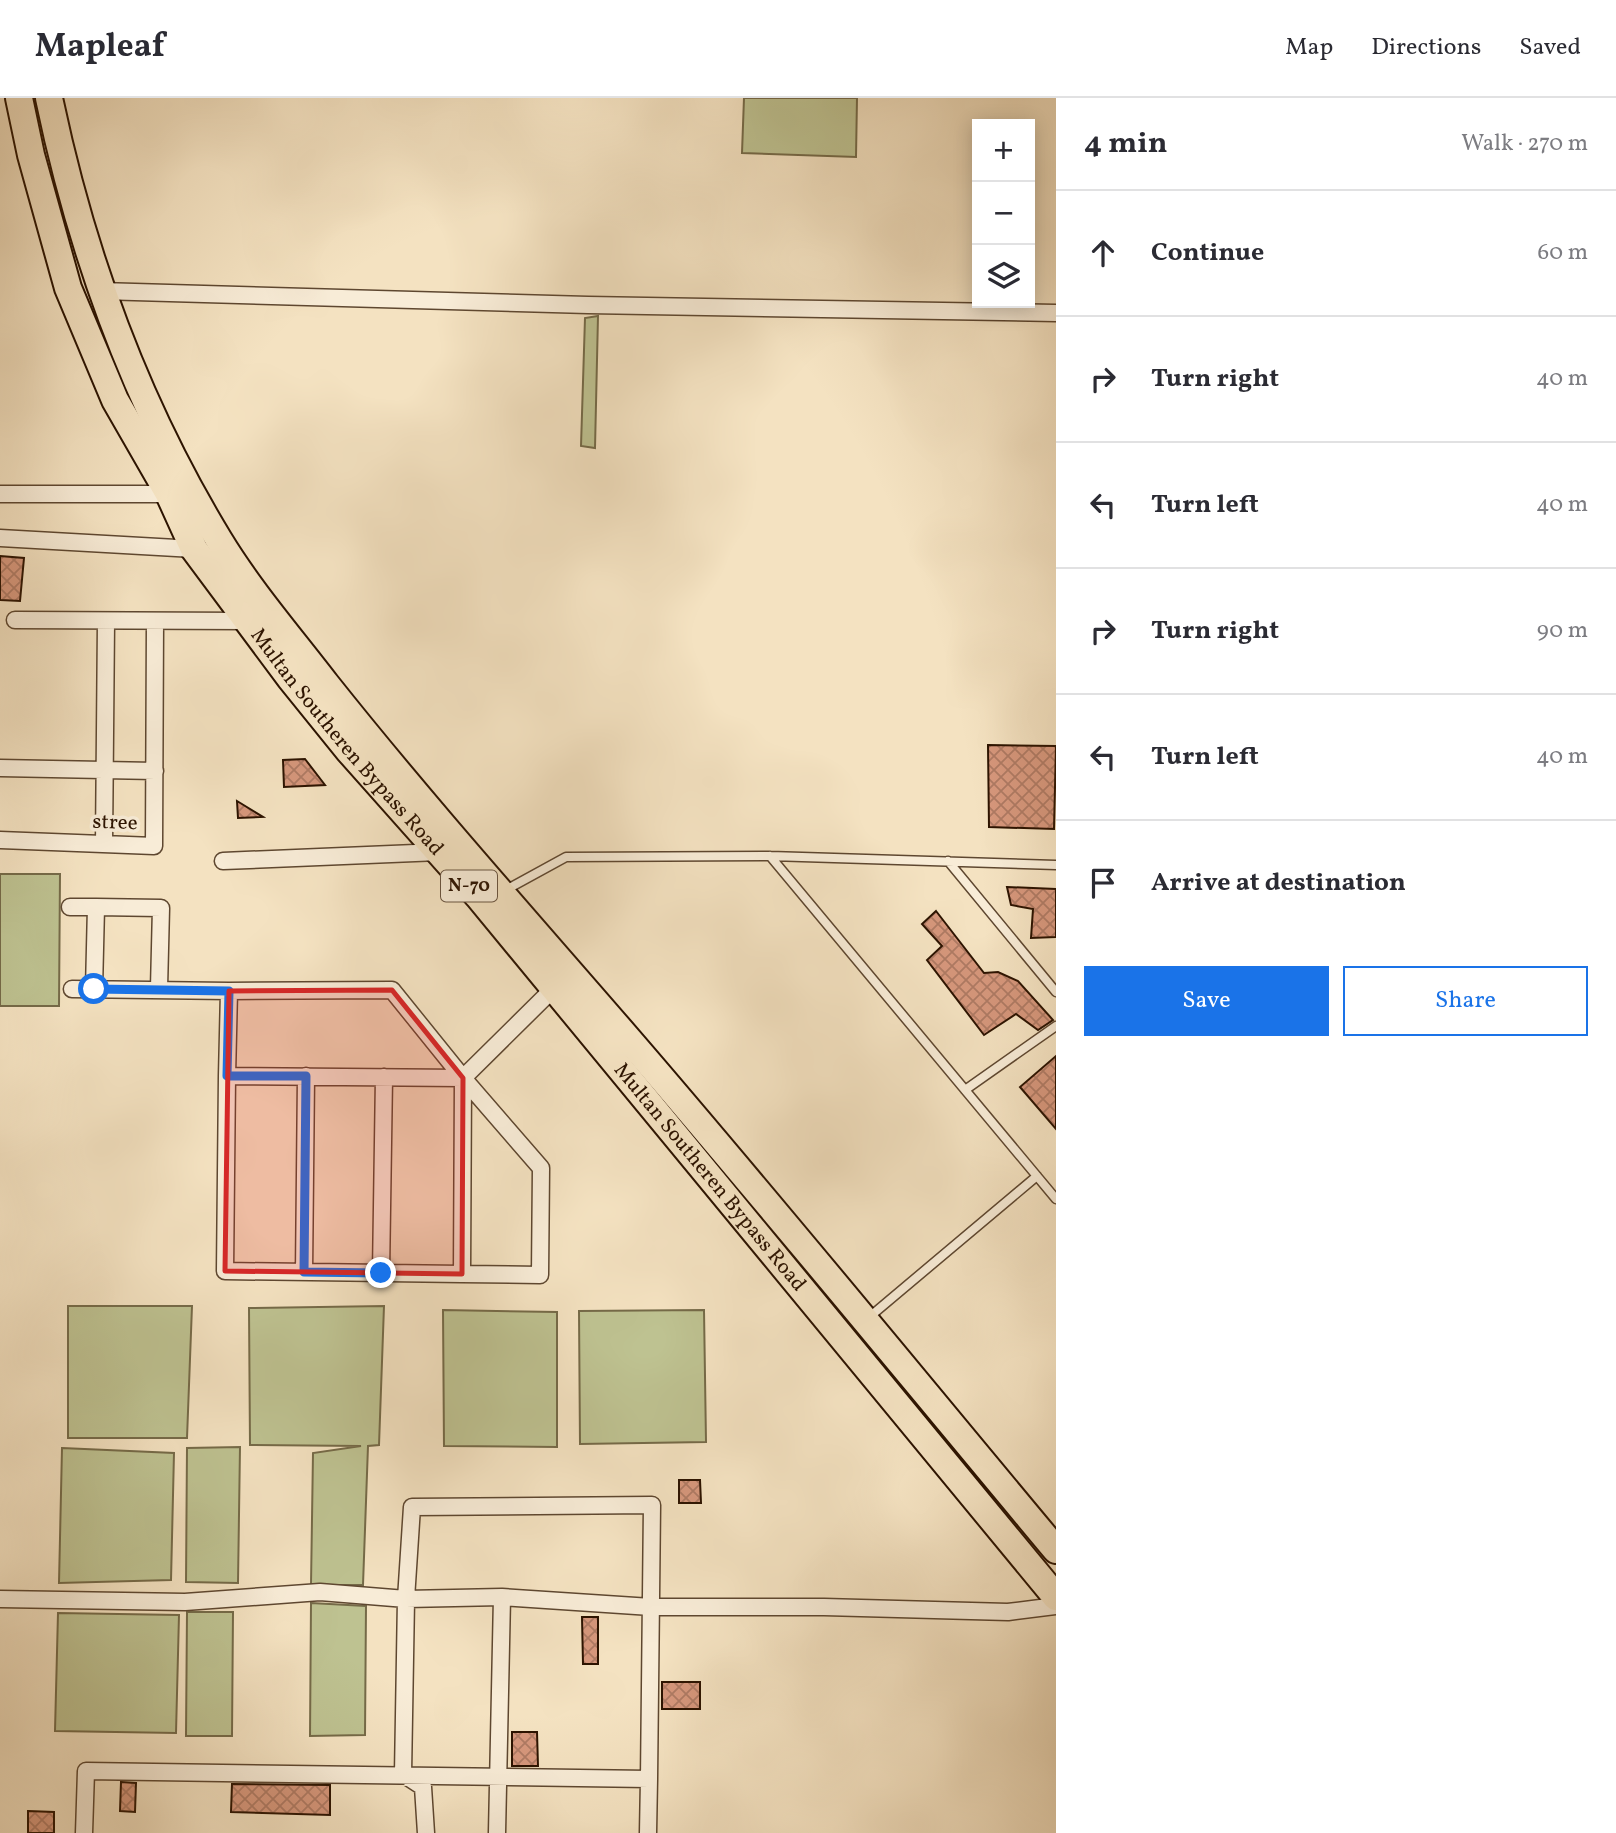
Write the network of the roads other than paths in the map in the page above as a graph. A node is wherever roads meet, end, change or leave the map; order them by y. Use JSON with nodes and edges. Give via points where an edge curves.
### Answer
{"nodes":[{"id":1,"x":19,"y":98,"type":"edge"},
{"id":2,"x":49,"y":98,"type":"edge"},
{"id":3,"x":100,"y":290,"type":"junction"},
{"id":4,"x":1056,"y":313,"type":"edge"},
{"id":5,"x":0,"y":494,"type":"edge"},
{"id":6,"x":169,"y":494,"type":"junction"},
{"id":7,"x":0,"y":538,"type":"edge"},
{"id":8,"x":194,"y":549,"type":"junction"},
{"id":9,"x":15,"y":620,"type":"dead end"},
{"id":10,"x":106,"y":621,"type":"junction"},
{"id":11,"x":155,"y":621,"type":"junction"},
{"id":12,"x":247,"y":621,"type":"junction"},
{"id":13,"x":0,"y":768,"type":"edge"},
{"id":14,"x":107,"y":770,"type":"junction"},
{"id":15,"x":155,"y":771,"type":"junction"},
{"id":16,"x":0,"y":840,"type":"edge"},
{"id":17,"x":104,"y":844,"type":"junction"},
{"id":18,"x":439,"y":852,"type":"junction"},
{"id":19,"x":770,"y":856,"type":"junction"},
{"id":20,"x":223,"y":861,"type":"dead end"},
{"id":21,"x":948,"y":861,"type":"junction"},
{"id":22,"x":1056,"y":865,"type":"edge"},
{"id":23,"x":502,"y":892,"type":"junction"},
{"id":24,"x":70,"y":907,"type":"dead end"},
{"id":25,"x":96,"y":907,"type":"junction"},
{"id":26,"x":159,"y":988,"type":"junction"},
{"id":27,"x":554,"y":988,"type":"junction"},
{"id":28,"x":72,"y":989,"type":"dead end"},
{"id":29,"x":94,"y":989,"type":"junction"},
{"id":30,"x":229,"y":991,"type":"junction"},
{"id":31,"x":1056,"y":992,"type":"edge"},
{"id":32,"x":1056,"y":1026,"type":"edge"},
{"id":33,"x":227,"y":1076,"type":"junction"},
{"id":34,"x":306,"y":1076,"type":"junction"},
{"id":35,"x":384,"y":1077,"type":"junction"},
{"id":36,"x":463,"y":1078,"type":"junction"},
{"id":37,"x":965,"y":1090,"type":"junction"},
{"id":38,"x":1037,"y":1176,"type":"junction"},
{"id":39,"x":1056,"y":1199,"type":"edge"},
{"id":40,"x":304,"y":1272,"type":"junction"},
{"id":41,"x":381,"y":1273,"type":"junction"},
{"id":42,"x":462,"y":1274,"type":"junction"},
{"id":43,"x":865,"y":1321,"type":"junction"},
{"id":44,"x":1056,"y":1550,"type":"edge"},
{"id":45,"x":502,"y":1597,"type":"junction"},
{"id":46,"x":1056,"y":1597,"type":"edge"},
{"id":47,"x":0,"y":1599,"type":"edge"},
{"id":48,"x":406,"y":1599,"type":"junction"},
{"id":49,"x":1056,"y":1606,"type":"edge"},
{"id":50,"x":651,"y":1607,"type":"junction"},
{"id":51,"x":403,"y":1774,"type":"junction"},
{"id":52,"x":497,"y":1776,"type":"junction"},
{"id":53,"x":649,"y":1779,"type":"junction"},
{"id":54,"x":84,"y":1833,"type":"edge"},
{"id":55,"x":426,"y":1833,"type":"edge"},
{"id":56,"x":497,"y":1833,"type":"edge"},
{"id":57,"x":648,"y":1833,"type":"edge"}],
"edges":[{"from":1,"to":6,"type":"highway","name":"Multan Southeren Bypass Road","number":"N-70","via":[[68,288],[115,400]]},
{"from":2,"to":3,"type":"highway","name":"Multan Southeren Bypass Road","number":"N-70","via":[[68,187]]},
{"from":3,"to":4,"type":"street"},
{"from":3,"to":23,"type":"highway","name":"Multan Southeren Bypass Road","number":"N-70","via":[[178,468],[221,543],[376,746]]},
{"from":5,"to":6,"type":"street"},
{"from":6,"to":8,"type":"highway","name":"Multan Southeren Bypass Road","number":"N-70"},
{"from":7,"to":8,"type":"street"},
{"from":8,"to":12,"type":"highway","name":"Multan Southeren Bypass Road","number":"N-70"},
{"from":9,"to":10,"type":"street"},
{"from":10,"to":11,"type":"street"},
{"from":10,"to":14,"type":"street"},
{"from":11,"to":12,"type":"street"},
{"from":11,"to":15,"type":"street","name":"stree"},
{"from":12,"to":18,"type":"highway","name":"Multan Southeren Bypass Road","number":"N-70","via":[[349,751]]},
{"from":13,"to":14,"type":"street"},
{"from":14,"to":15,"type":"street"},
{"from":14,"to":17,"type":"street"},
{"from":15,"to":17,"type":"street","name":"stree","via":[[154,846]]},
{"from":16,"to":17,"type":"street","name":"stree"},
{"from":18,"to":20,"type":"street"},
{"from":18,"to":27,"type":"highway","name":"Multan Southeren Bypass Road","number":"N-70"},
{"from":19,"to":21,"type":"lane"},
{"from":19,"to":23,"type":"lane","via":[[566,857]]},
{"from":19,"to":37,"type":"lane"},
{"from":21,"to":22,"type":"lane"},
{"from":21,"to":31,"type":"lane"},
{"from":23,"to":43,"type":"highway","name":"Multan Southeren Bypass Road","number":"N-70"},
{"from":24,"to":25,"type":"street"},
{"from":25,"to":26,"type":"street","via":[[162,908]]},
{"from":25,"to":29,"type":"street"},
{"from":26,"to":29,"type":"street"},
{"from":26,"to":30,"type":"street"},
{"from":27,"to":36,"type":"street"},
{"from":27,"to":46,"type":"highway","name":"Multan Southeren Bypass Road","number":"N-70"},
{"from":28,"to":29,"type":"street"},
{"from":30,"to":33,"type":"street"},
{"from":30,"to":36,"type":"street","via":[[392,990]]},
{"from":32,"to":37,"type":"lane"},
{"from":33,"to":34,"type":"street"},
{"from":33,"to":40,"type":"street","via":[[225,1271]]},
{"from":34,"to":35,"type":"street"},
{"from":34,"to":40,"type":"street"},
{"from":35,"to":36,"type":"street"},
{"from":35,"to":41,"type":"street"},
{"from":36,"to":42,"type":"street"},
{"from":36,"to":42,"type":"street","via":[[541,1168],[540,1275]]},
{"from":37,"to":38,"type":"lane"},
{"from":38,"to":39,"type":"lane"},
{"from":38,"to":43,"type":"lane"},
{"from":40,"to":41,"type":"street"},
{"from":41,"to":42,"type":"street"},
{"from":43,"to":44,"type":"highway","name":"Multan Southeren Bypass Road","number":"N-70"},
{"from":45,"to":48,"type":"street"},
{"from":45,"to":50,"type":"street"},
{"from":45,"to":52,"type":"street"},
{"from":47,"to":48,"type":"street","via":[[185,1602],[320,1592]]},
{"from":48,"to":50,"type":"street","via":[[412,1507],[652,1504]]},
{"from":48,"to":51,"type":"street"},
{"from":49,"to":50,"type":"street","via":[[1008,1612]]},
{"from":50,"to":53,"type":"street"},
{"from":51,"to":52,"type":"street"},
{"from":51,"to":54,"type":"street","via":[[86,1771]]},
{"from":51,"to":55,"type":"street","via":[[423,1787]]},
{"from":52,"to":53,"type":"street"},
{"from":52,"to":56,"type":"street"},
{"from":53,"to":57,"type":"street"}]}
